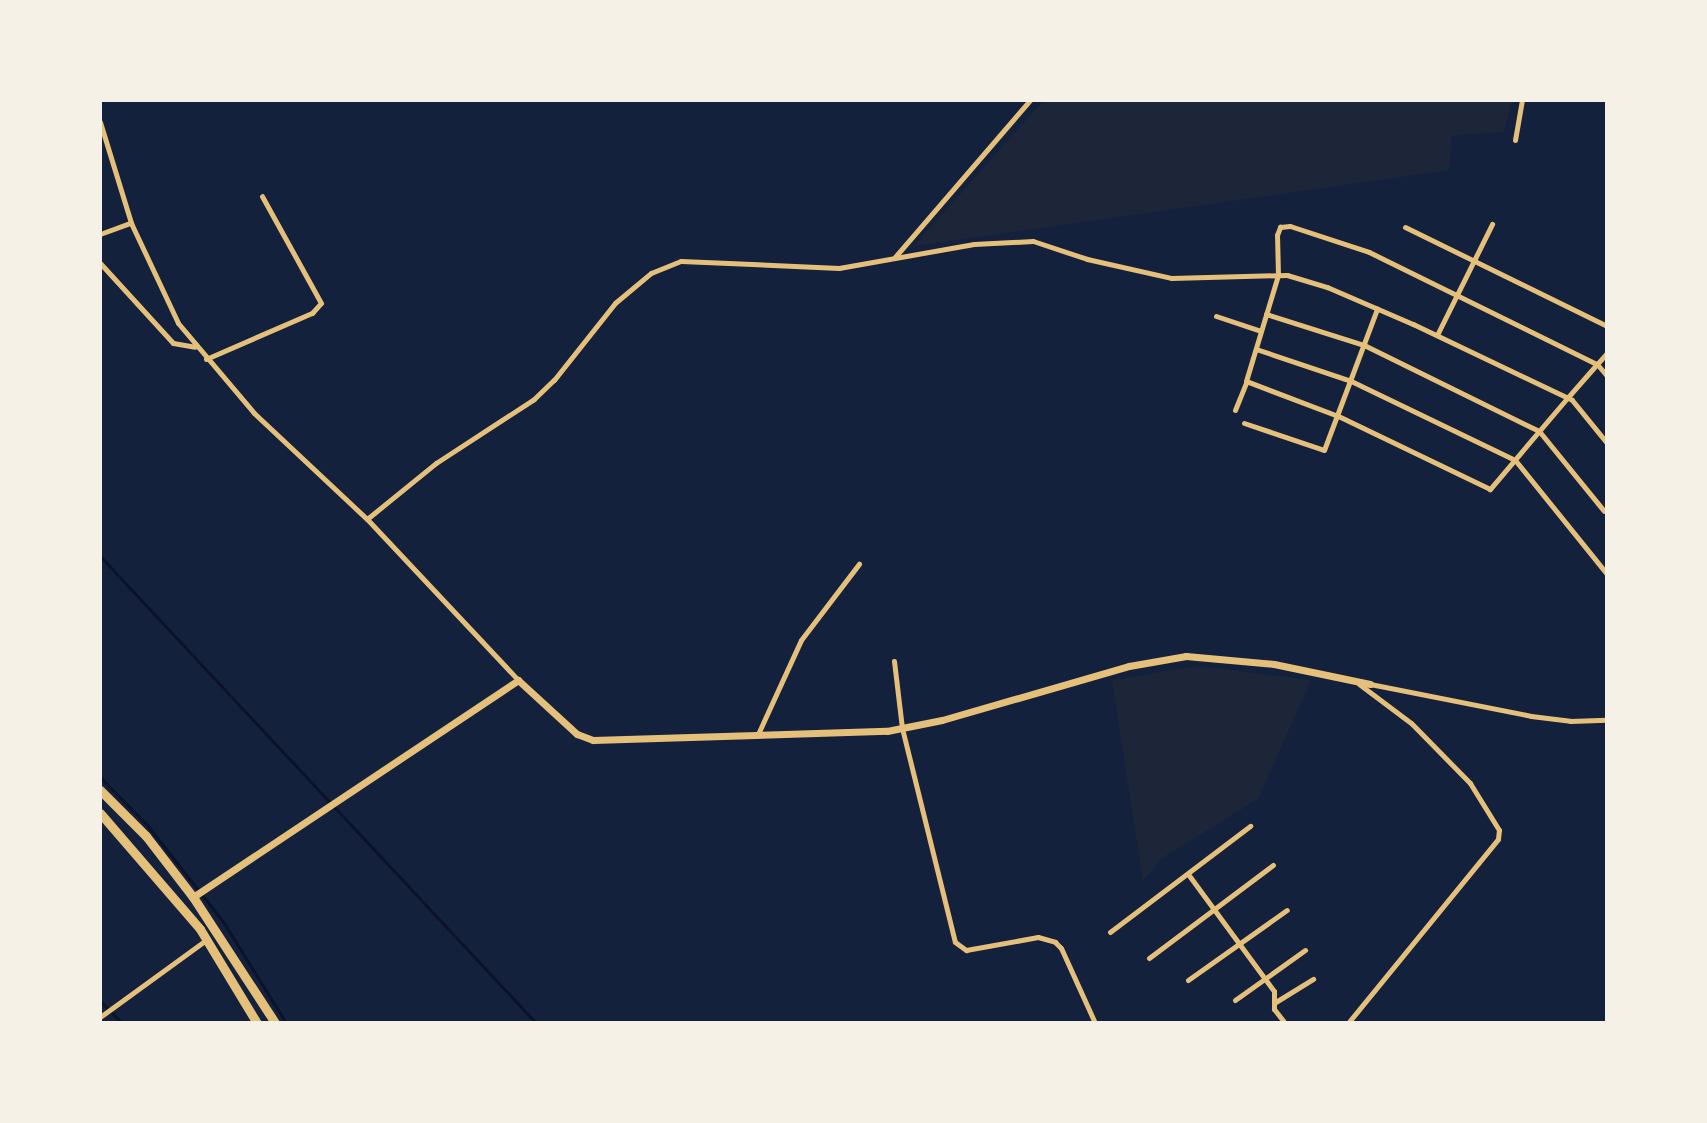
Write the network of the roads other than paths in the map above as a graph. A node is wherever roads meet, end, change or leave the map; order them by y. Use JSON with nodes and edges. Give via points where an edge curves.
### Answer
{"nodes":[{"id":1,"x":1030,"y":100,"type":"edge"},
{"id":2,"x":1522,"y":100,"type":"edge"},
{"id":3,"x":100,"y":122,"type":"edge"},
{"id":4,"x":1515,"y":140,"type":"dead end"},
{"id":5,"x":262,"y":196,"type":"dead end"},
{"id":6,"x":131,"y":223,"type":"junction"},
{"id":7,"x":1492,"y":224,"type":"dead end"},
{"id":8,"x":1405,"y":227,"type":"dead end"},
{"id":9,"x":100,"y":234,"type":"edge"},
{"id":10,"x":893,"y":258,"type":"junction"},
{"id":11,"x":1473,"y":259,"type":"junction"},
{"id":12,"x":100,"y":263,"type":"edge"},
{"id":13,"x":1278,"y":275,"type":"junction"},
{"id":14,"x":1457,"y":294,"type":"junction"},
{"id":15,"x":1377,"y":309,"type":"junction"},
{"id":16,"x":1266,"y":314,"type":"junction"},
{"id":17,"x":1216,"y":316,"type":"dead end"},
{"id":18,"x":1607,"y":326,"type":"edge"},
{"id":19,"x":1261,"y":331,"type":"junction"},
{"id":20,"x":1437,"y":335,"type":"junction"},
{"id":21,"x":1364,"y":345,"type":"junction"},
{"id":22,"x":196,"y":347,"type":"junction"},
{"id":23,"x":1256,"y":349,"type":"junction"},
{"id":24,"x":1607,"y":353,"type":"edge"},
{"id":25,"x":206,"y":359,"type":"junction"},
{"id":26,"x":1597,"y":364,"type":"junction"},
{"id":27,"x":1607,"y":376,"type":"edge"},
{"id":28,"x":1351,"y":381,"type":"junction"},
{"id":29,"x":1246,"y":383,"type":"junction"},
{"id":30,"x":1568,"y":397,"type":"junction"},
{"id":31,"x":1235,"y":410,"type":"dead end"},
{"id":32,"x":1338,"y":416,"type":"junction"},
{"id":33,"x":1244,"y":423,"type":"dead end"},
{"id":34,"x":1539,"y":431,"type":"junction"},
{"id":35,"x":1607,"y":443,"type":"edge"},
{"id":36,"x":1515,"y":460,"type":"junction"},
{"id":37,"x":1604,"y":511,"type":"dead end"},
{"id":38,"x":367,"y":519,"type":"junction"},
{"id":39,"x":859,"y":564,"type":"dead end"},
{"id":40,"x":1607,"y":574,"type":"edge"},
{"id":41,"x":894,"y":661,"type":"dead end"},
{"id":42,"x":518,"y":680,"type":"junction"},
{"id":43,"x":1355,"y":681,"type":"junction"},
{"id":44,"x":1370,"y":684,"type":"joint"},
{"id":45,"x":1607,"y":720,"type":"edge"},
{"id":46,"x":902,"y":728,"type":"junction"},
{"id":47,"x":758,"y":734,"type":"junction"},
{"id":48,"x":100,"y":790,"type":"edge"},
{"id":49,"x":100,"y":813,"type":"edge"},
{"id":50,"x":1250,"y":826,"type":"dead end"},
{"id":51,"x":1273,"y":865,"type":"dead end"},
{"id":52,"x":1188,"y":874,"type":"junction"},
{"id":53,"x":195,"y":896,"type":"junction"},
{"id":54,"x":1214,"y":909,"type":"junction"},
{"id":55,"x":1287,"y":910,"type":"dead end"},
{"id":56,"x":1110,"y":932,"type":"dead end"},
{"id":57,"x":206,"y":940,"type":"junction"},
{"id":58,"x":1239,"y":943,"type":"junction"},
{"id":59,"x":1305,"y":950,"type":"dead end"},
{"id":60,"x":1149,"y":958,"type":"dead end"},
{"id":61,"x":1265,"y":979,"type":"junction"},
{"id":62,"x":1313,"y":979,"type":"dead end"},
{"id":63,"x":1188,"y":980,"type":"dead end"},
{"id":64,"x":1235,"y":1000,"type":"dead end"},
{"id":65,"x":1274,"y":1003,"type":"junction"},
{"id":66,"x":100,"y":1017,"type":"edge"},
{"id":67,"x":257,"y":1023,"type":"edge"},
{"id":68,"x":275,"y":1023,"type":"edge"},
{"id":69,"x":1095,"y":1023,"type":"edge"},
{"id":70,"x":1285,"y":1023,"type":"edge"},
{"id":71,"x":1348,"y":1023,"type":"edge"}],
"edges":[{"from":1,"to":10,"type":"street"},
{"from":2,"to":4,"type":"street"},
{"from":3,"to":6,"type":"street"},
{"from":5,"to":25,"type":"street","via":[[321,303],[312,313]]},
{"from":6,"to":9,"type":"street"},
{"from":6,"to":22,"type":"street","via":[[178,323]]},
{"from":7,"to":11,"type":"street"},
{"from":8,"to":11,"type":"street"},
{"from":10,"to":13,"type":"street","via":[[974,244],[1033,241],[1171,278]]},
{"from":10,"to":38,"type":"street","via":[[839,268],[666,264],[615,303],[534,399],[436,463]]},
{"from":11,"to":14,"type":"street"},
{"from":11,"to":18,"type":"street"},
{"from":12,"to":22,"type":"street","via":[[173,343]]},
{"from":13,"to":14,"type":"street","via":[[1277,235],[1280,227],[1290,226],[1369,252]]},
{"from":13,"to":15,"type":"street","via":[[1327,287]]},
{"from":13,"to":16,"type":"street"},
{"from":14,"to":20,"type":"street"},
{"from":14,"to":26,"type":"street"},
{"from":15,"to":20,"type":"street"},
{"from":15,"to":21,"type":"street"},
{"from":16,"to":19,"type":"street"},
{"from":16,"to":21,"type":"street"},
{"from":17,"to":19,"type":"street"},
{"from":19,"to":23,"type":"street"},
{"from":20,"to":30,"type":"street"},
{"from":21,"to":28,"type":"street"},
{"from":21,"to":34,"type":"street"},
{"from":22,"to":25,"type":"street"},
{"from":23,"to":28,"type":"street"},
{"from":23,"to":29,"type":"street"},
{"from":24,"to":26,"type":"street"},
{"from":25,"to":38,"type":"street","via":[[254,413]]},
{"from":26,"to":27,"type":"street"},
{"from":26,"to":30,"type":"street"},
{"from":28,"to":32,"type":"street"},
{"from":28,"to":36,"type":"street"},
{"from":29,"to":31,"type":"street"},
{"from":29,"to":32,"type":"street"},
{"from":30,"to":34,"type":"street"},
{"from":30,"to":35,"type":"street"},
{"from":32,"to":33,"type":"street","via":[[1323,450]]},
{"from":32,"to":36,"type":"street","via":[[1488,489]]},
{"from":34,"to":36,"type":"street"},
{"from":34,"to":37,"type":"street"},
{"from":36,"to":40,"type":"street"},
{"from":38,"to":42,"type":"street"},
{"from":39,"to":47,"type":"street","via":[[801,640]]},
{"from":41,"to":46,"type":"street"},
{"from":42,"to":47,"type":"street","via":[[588,739]]},
{"from":42,"to":53,"type":"street"},
{"from":43,"to":44,"type":"street"},
{"from":43,"to":46,"type":"street","via":[[1274,664],[1186,656],[1129,666]]},
{"from":43,"to":71,"type":"street","via":[[1411,723],[1470,783],[1499,830],[1498,839]]},
{"from":44,"to":45,"type":"street","via":[[1531,716]]},
{"from":46,"to":47,"type":"street"},
{"from":46,"to":69,"type":"street","via":[[957,947],[966,950],[1038,937],[1055,942]]},
{"from":48,"to":53,"type":"highway"},
{"from":49,"to":57,"type":"highway"},
{"from":50,"to":52,"type":"street"},
{"from":51,"to":54,"type":"street"},
{"from":52,"to":54,"type":"street"},
{"from":52,"to":56,"type":"street"},
{"from":53,"to":68,"type":"highway"},
{"from":54,"to":58,"type":"street"},
{"from":54,"to":60,"type":"street"},
{"from":55,"to":58,"type":"street"},
{"from":57,"to":66,"type":"street"},
{"from":57,"to":67,"type":"highway"},
{"from":58,"to":61,"type":"street"},
{"from":58,"to":63,"type":"street"},
{"from":59,"to":61,"type":"street"},
{"from":61,"to":64,"type":"street"},
{"from":61,"to":65,"type":"street","via":[[1274,991]]},
{"from":62,"to":65,"type":"street"},
{"from":65,"to":70,"type":"street"}]}
